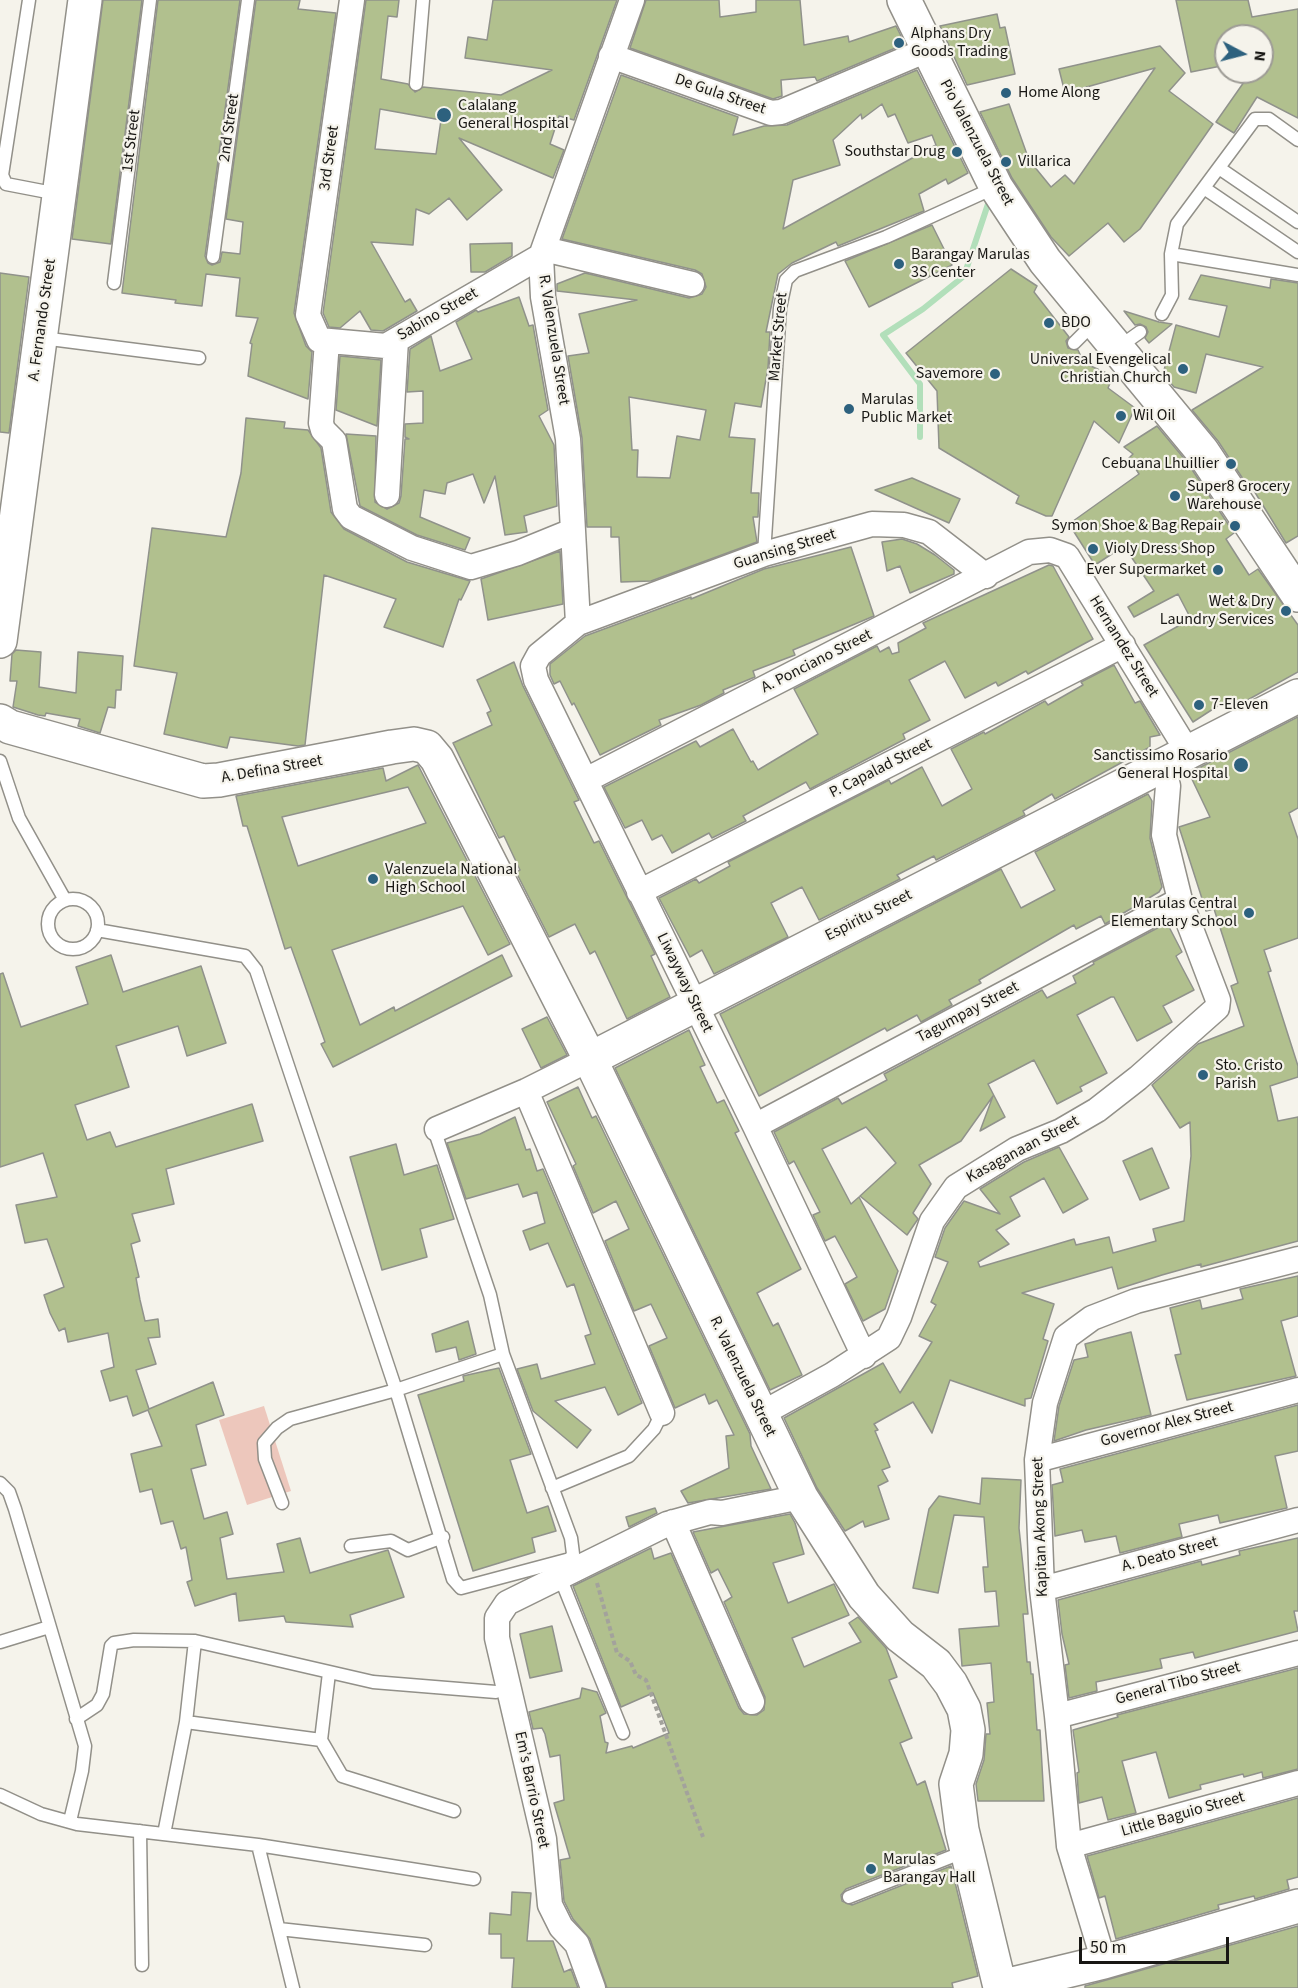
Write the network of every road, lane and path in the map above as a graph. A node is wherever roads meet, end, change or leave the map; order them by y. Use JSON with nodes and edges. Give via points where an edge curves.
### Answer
{"nodes":[{"id":1,"x":28,"y":0,"type":"edge"},
{"id":2,"x":85,"y":0,"type":"edge"},
{"id":3,"x":150,"y":0,"type":"edge"},
{"id":4,"x":248,"y":0,"type":"edge"},
{"id":5,"x":352,"y":0,"type":"edge"},
{"id":6,"x":423,"y":0,"type":"edge"},
{"id":7,"x":632,"y":0,"type":"edge"},
{"id":8,"x":904,"y":0,"type":"edge"},
{"id":9,"x":927,"y":50,"type":"junction"},
{"id":10,"x":611,"y":56,"type":"junction"},
{"id":11,"x":416,"y":84,"type":"dead end"},
{"id":12,"x":1298,"y":140,"type":"edge"},
{"id":13,"x":1219,"y":168,"type":"junction"},
{"id":14,"x":996,"y":187,"type":"junction"},
{"id":15,"x":1204,"y":188,"type":"junction"},
{"id":16,"x":59,"y":195,"type":"junction"},
{"id":17,"x":1298,"y":222,"type":"edge"},
{"id":18,"x":543,"y":252,"type":"junction"},
{"id":19,"x":1298,"y":252,"type":"edge"},
{"id":20,"x":1171,"y":254,"type":"junction"},
{"id":21,"x":213,"y":256,"type":"dead end"},
{"id":22,"x":1298,"y":274,"type":"edge"},
{"id":23,"x":114,"y":283,"type":"dead end"},
{"id":24,"x":692,"y":284,"type":"dead end"},
{"id":25,"x":1162,"y":314,"type":"dead end"},
{"id":26,"x":40,"y":338,"type":"junction"},
{"id":27,"x":396,"y":340,"type":"junction"},
{"id":28,"x":327,"y":341,"type":"junction"},
{"id":29,"x":199,"y":358,"type":"dead end"},
{"id":30,"x":387,"y":495,"type":"dead end"},
{"id":31,"x":572,"y":531,"type":"junction"},
{"id":32,"x":7,"y":539,"type":"edge"},
{"id":33,"x":1050,"y":550,"type":"joint"},
{"id":34,"x":764,"y":554,"type":"junction"},
{"id":35,"x":986,"y":576,"type":"junction"},
{"id":36,"x":1298,"y":595,"type":"edge"},
{"id":37,"x":578,"y":623,"type":"junction"},
{"id":38,"x":0,"y":641,"type":"edge"},
{"id":39,"x":1123,"y":645,"type":"junction"},
{"id":40,"x":1298,"y":696,"type":"edge"},
{"id":41,"x":0,"y":721,"type":"edge"},
{"id":42,"x":437,"y":759,"type":"joint"},
{"id":43,"x":1176,"y":759,"type":"junction"},
{"id":44,"x":0,"y":761,"type":"edge"},
{"id":45,"x":586,"y":780,"type":"junction"},
{"id":46,"x":639,"y":892,"type":"junction"},
{"id":47,"x":65,"y":900,"type":"junction"},
{"id":48,"x":1180,"y":900,"type":"junction"},
{"id":49,"x":97,"y":930,"type":"junction"},
{"id":50,"x":695,"y":1004,"type":"junction"},
{"id":51,"x":590,"y":1059,"type":"junction"},
{"id":52,"x":526,"y":1091,"type":"junction"},
{"id":53,"x":755,"y":1126,"type":"junction"},
{"id":54,"x":437,"y":1129,"type":"joint"},
{"id":55,"x":1298,"y":1259,"type":"edge"},
{"id":56,"x":503,"y":1354,"type":"junction"},
{"id":57,"x":864,"y":1356,"type":"junction"},
{"id":58,"x":396,"y":1390,"type":"junction"},
{"id":59,"x":1298,"y":1390,"type":"edge"},
{"id":60,"x":662,"y":1413,"type":"joint"},
{"id":61,"x":759,"y":1415,"type":"junction"},
{"id":62,"x":1037,"y":1460,"type":"junction"},
{"id":63,"x":0,"y":1483,"type":"edge"},
{"id":64,"x":552,"y":1488,"type":"junction"},
{"id":65,"x":801,"y":1497,"type":"junction"},
{"id":66,"x":282,"y":1503,"type":"dead end"},
{"id":67,"x":1298,"y":1520,"type":"edge"},
{"id":68,"x":673,"y":1522,"type":"junction"},
{"id":69,"x":443,"y":1537,"type":"junction"},
{"id":70,"x":351,"y":1546,"type":"dead end"},
{"id":71,"x":591,"y":1562,"type":"junction"},
{"id":72,"x":560,"y":1577,"type":"junction"},
{"id":73,"x":1042,"y":1589,"type":"junction"},
{"id":74,"x":49,"y":1628,"type":"junction"},
{"id":75,"x":195,"y":1641,"type":"junction"},
{"id":76,"x":0,"y":1642,"type":"edge"},
{"id":77,"x":1298,"y":1653,"type":"edge"},
{"id":78,"x":328,"y":1674,"type":"junction"},
{"id":79,"x":496,"y":1692,"type":"dead end"},
{"id":80,"x":752,"y":1702,"type":"dead end"},
{"id":81,"x":1058,"y":1716,"type":"junction"},
{"id":82,"x":76,"y":1719,"type":"junction"},
{"id":83,"x":186,"y":1722,"type":"junction"},
{"id":84,"x":622,"y":1733,"type":"dead end"},
{"id":85,"x":321,"y":1740,"type":"junction"},
{"id":86,"x":1298,"y":1783,"type":"edge"},
{"id":87,"x":0,"y":1796,"type":"edge"},
{"id":88,"x":454,"y":1811,"type":"dead end"},
{"id":89,"x":70,"y":1821,"type":"junction"},
{"id":90,"x":140,"y":1831,"type":"junction"},
{"id":91,"x":164,"y":1834,"type":"junction"},
{"id":92,"x":704,"y":1837,"type":"dead end"},
{"id":93,"x":258,"y":1845,"type":"junction"},
{"id":94,"x":1069,"y":1846,"type":"junction"},
{"id":95,"x":967,"y":1850,"type":"junction"},
{"id":96,"x":474,"y":1879,"type":"dead end"},
{"id":97,"x":849,"y":1897,"type":"dead end"},
{"id":98,"x":1298,"y":1906,"type":"edge"},
{"id":99,"x":279,"y":1929,"type":"junction"},
{"id":100,"x":425,"y":1945,"type":"dead end"},
{"id":101,"x":1104,"y":1962,"type":"junction"},
{"id":102,"x":142,"y":1965,"type":"dead end"},
{"id":103,"x":293,"y":1988,"type":"edge"},
{"id":104,"x":593,"y":1988,"type":"edge"},
{"id":105,"x":1000,"y":1988,"type":"edge"}],
"edges":[{"from":1,"to":16,"type":"lane","via":[[2,175],[6,184]]},
{"from":2,"to":16,"type":"street","name":"A. Fernando Street"},
{"from":3,"to":23,"type":"lane","name":"1st Street"},
{"from":4,"to":21,"type":"lane","name":"2nd Street"},
{"from":5,"to":28,"type":"street","name":"3rd Street","via":[[308,315],[319,340]]},
{"from":6,"to":11,"type":"lane"},
{"from":7,"to":10,"type":"street","name":"R. Valenzuela Street"},
{"from":8,"to":9,"type":"street","name":"Pio Valenzuela Street"},
{"from":9,"to":10,"type":"street","name":"De Gula Street","via":[[771,113]]},
{"from":9,"to":14,"type":"street","name":"Pio Valenzuela Street"},
{"from":10,"to":18,"type":"street","name":"R. Valenzuela Street"},
{"from":12,"to":13,"type":"lane","via":[[1269,118],[1255,120]]},
{"from":13,"to":15,"type":"lane"},
{"from":13,"to":17,"type":"lane"},
{"from":14,"to":34,"type":"lane","name":"Market Street","via":[[886,237],[795,271],[786,279],[780,308]]},
{"from":14,"to":36,"type":"street","name":"Pio Valenzuela Street","via":[[1045,261],[1085,332],[1129,340]]},
{"from":15,"to":19,"type":"lane"},
{"from":15,"to":20,"type":"lane","via":[[1177,224]]},
{"from":16,"to":26,"type":"street","name":"A. Fernando Street"},
{"from":18,"to":24,"type":"street"},
{"from":18,"to":27,"type":"street","name":"Sabino Street"},
{"from":18,"to":31,"type":"street","name":"R. Valenzuela Street","via":[[543,297],[568,439]]},
{"from":20,"to":22,"type":"lane"},
{"from":20,"to":25,"type":"lane","via":[[1172,295]]},
{"from":26,"to":29,"type":"lane"},
{"from":26,"to":32,"type":"street","name":"A. Fernando Street"},
{"from":27,"to":28,"type":"street","name":"Sabino Street","via":[[386,346]]},
{"from":27,"to":30,"type":"street"},
{"from":28,"to":31,"type":"street","via":[[321,423],[334,441],[345,509],[351,518],[412,548],[471,567]]},
{"from":31,"to":37,"type":"street","name":"R. Valenzuela Street"},
{"from":32,"to":38,"type":"street","name":"A. Fernando Street"},
{"from":33,"to":35,"type":"street","name":"A. Ponciano Street","via":[[1029,552]]},
{"from":33,"to":39,"type":"street","name":"Hernandez Street","via":[[1066,556]]},
{"from":34,"to":35,"type":"street","name":"Guansing Street","via":[[872,524],[904,525],[929,532]]},
{"from":34,"to":37,"type":"street","name":"Guansing Street"},
{"from":35,"to":45,"type":"street","name":"A. Ponciano Street"},
{"from":37,"to":45,"type":"street","name":"Liwayway Street","via":[[539,655],[533,666],[536,680]]},
{"from":39,"to":43,"type":"street","name":"Hernandez Street"},
{"from":39,"to":46,"type":"street","name":"P. Capalad Street"},
{"from":40,"to":43,"type":"street","name":"Espiritu Street"},
{"from":41,"to":42,"type":"street","name":"A. Defina Street","via":[[202,781],[414,744],[427,747]]},
{"from":42,"to":51,"type":"street","name":"R. Valenzuela Street"},
{"from":43,"to":48,"type":"street","name":"Hernandez Street","via":[[1168,786],[1164,835]]},
{"from":43,"to":50,"type":"street","name":"Espiritu Street"},
{"from":44,"to":47,"type":"lane","via":[[20,818]]},
{"from":45,"to":46,"type":"street","name":"Liwayway Street"},
{"from":46,"to":50,"type":"street","name":"Liwayway Street"},
{"from":47,"to":49,"type":"lane","via":[[74,898],[90,906]]},
{"from":47,"to":49,"type":"lane","via":[[58,903],[48,918],[55,943],[62,948],[80,949],[94,938]]},
{"from":48,"to":53,"type":"street","name":"Tagumpay Street"},
{"from":48,"to":57,"type":"street","name":"Kasaganaan Street","via":[[1218,1000],[1217,1008],[1097,1110],[1061,1131],[1017,1149],[956,1187],[932,1221],[889,1338]]},
{"from":49,"to":58,"type":"lane","via":[[245,956],[256,970]]},
{"from":50,"to":51,"type":"street","name":"Espiritu Street"},
{"from":50,"to":53,"type":"street","name":"Liwayway Street"},
{"from":51,"to":52,"type":"street","name":"Espiritu Street"},
{"from":51,"to":61,"type":"street","name":"R. Valenzuela Street"},
{"from":52,"to":54,"type":"street","name":"Espiritu Street"},
{"from":52,"to":60,"type":"street"},
{"from":53,"to":57,"type":"street","name":"Liwayway Street"},
{"from":54,"to":56,"type":"lane","via":[[490,1295]]},
{"from":55,"to":62,"type":"street","name":"Kapitan Akong Street","via":[[1136,1301],[1092,1318],[1066,1337],[1045,1403]]},
{"from":56,"to":58,"type":"lane"},
{"from":56,"to":64,"type":"lane"},
{"from":57,"to":61,"type":"street","name":"Kasaganaan Street"},
{"from":58,"to":66,"type":"lane","via":[[290,1419],[277,1428],[263,1450]]},
{"from":58,"to":69,"type":"lane"},
{"from":59,"to":62,"type":"street","name":"Governor Alex Street"},
{"from":60,"to":64,"type":"lane","via":[[654,1429],[628,1456]]},
{"from":61,"to":65,"type":"street","name":"R. Valenzuela Street"},
{"from":62,"to":73,"type":"street","name":"Kapitan Akong Street"},
{"from":63,"to":74,"type":"lane","via":[[9,1492],[15,1509]]},
{"from":64,"to":69,"type":"lane","via":[[571,1538],[570,1559],[461,1588],[453,1579]]},
{"from":65,"to":68,"type":"street"},
{"from":65,"to":95,"type":"street","name":"R. Valenzuela Street","via":[[864,1596],[900,1636],[936,1664],[964,1709],[968,1730],[966,1754],[956,1784]]},
{"from":67,"to":73,"type":"street","name":"A. Deato Street"},
{"from":68,"to":71,"type":"street"},
{"from":68,"to":80,"type":"street"},
{"from":69,"to":70,"type":"lane","via":[[408,1550],[391,1541]]},
{"from":71,"to":72,"type":"street"},
{"from":71,"to":92,"type":"path","via":[[617,1653],[630,1661],[636,1675],[646,1680]]},
{"from":72,"to":84,"type":"lane"},
{"from":72,"to":104,"type":"street","name":"Em’s Barrio Street","via":[[507,1603],[497,1618],[496,1638],[544,1839],[550,1905],[561,1928],[577,1944]]},
{"from":73,"to":81,"type":"street","name":"Kapitan Akong Street"},
{"from":74,"to":76,"type":"lane"},
{"from":74,"to":82,"type":"lane"},
{"from":75,"to":78,"type":"lane"},
{"from":75,"to":82,"type":"lane","via":[[114,1643],[109,1650],[103,1694],[97,1705]]},
{"from":75,"to":83,"type":"lane"},
{"from":77,"to":81,"type":"street","name":"General Tibo Street"},
{"from":78,"to":79,"type":"lane","via":[[373,1682]]},
{"from":78,"to":85,"type":"lane"},
{"from":81,"to":94,"type":"street","name":"Kapitan Akong Street"},
{"from":82,"to":89,"type":"lane","via":[[85,1746]]},
{"from":83,"to":85,"type":"lane"},
{"from":83,"to":91,"type":"lane"},
{"from":85,"to":88,"type":"lane","via":[[342,1776]]},
{"from":86,"to":94,"type":"street","name":"Little Baguio Street"},
{"from":87,"to":89,"type":"lane","via":[[41,1814]]},
{"from":89,"to":90,"type":"lane"},
{"from":90,"to":91,"type":"lane"},
{"from":90,"to":102,"type":"lane"},
{"from":91,"to":93,"type":"lane"},
{"from":93,"to":96,"type":"lane"},
{"from":93,"to":99,"type":"lane"},
{"from":94,"to":101,"type":"street","name":"Kapitan Akong Street"},
{"from":95,"to":97,"type":"lane"},
{"from":95,"to":105,"type":"street","name":"R. Valenzuela Street"},
{"from":98,"to":101,"type":"street"},
{"from":99,"to":100,"type":"lane"},
{"from":99,"to":103,"type":"lane"},
{"from":101,"to":105,"type":"street"}]}
